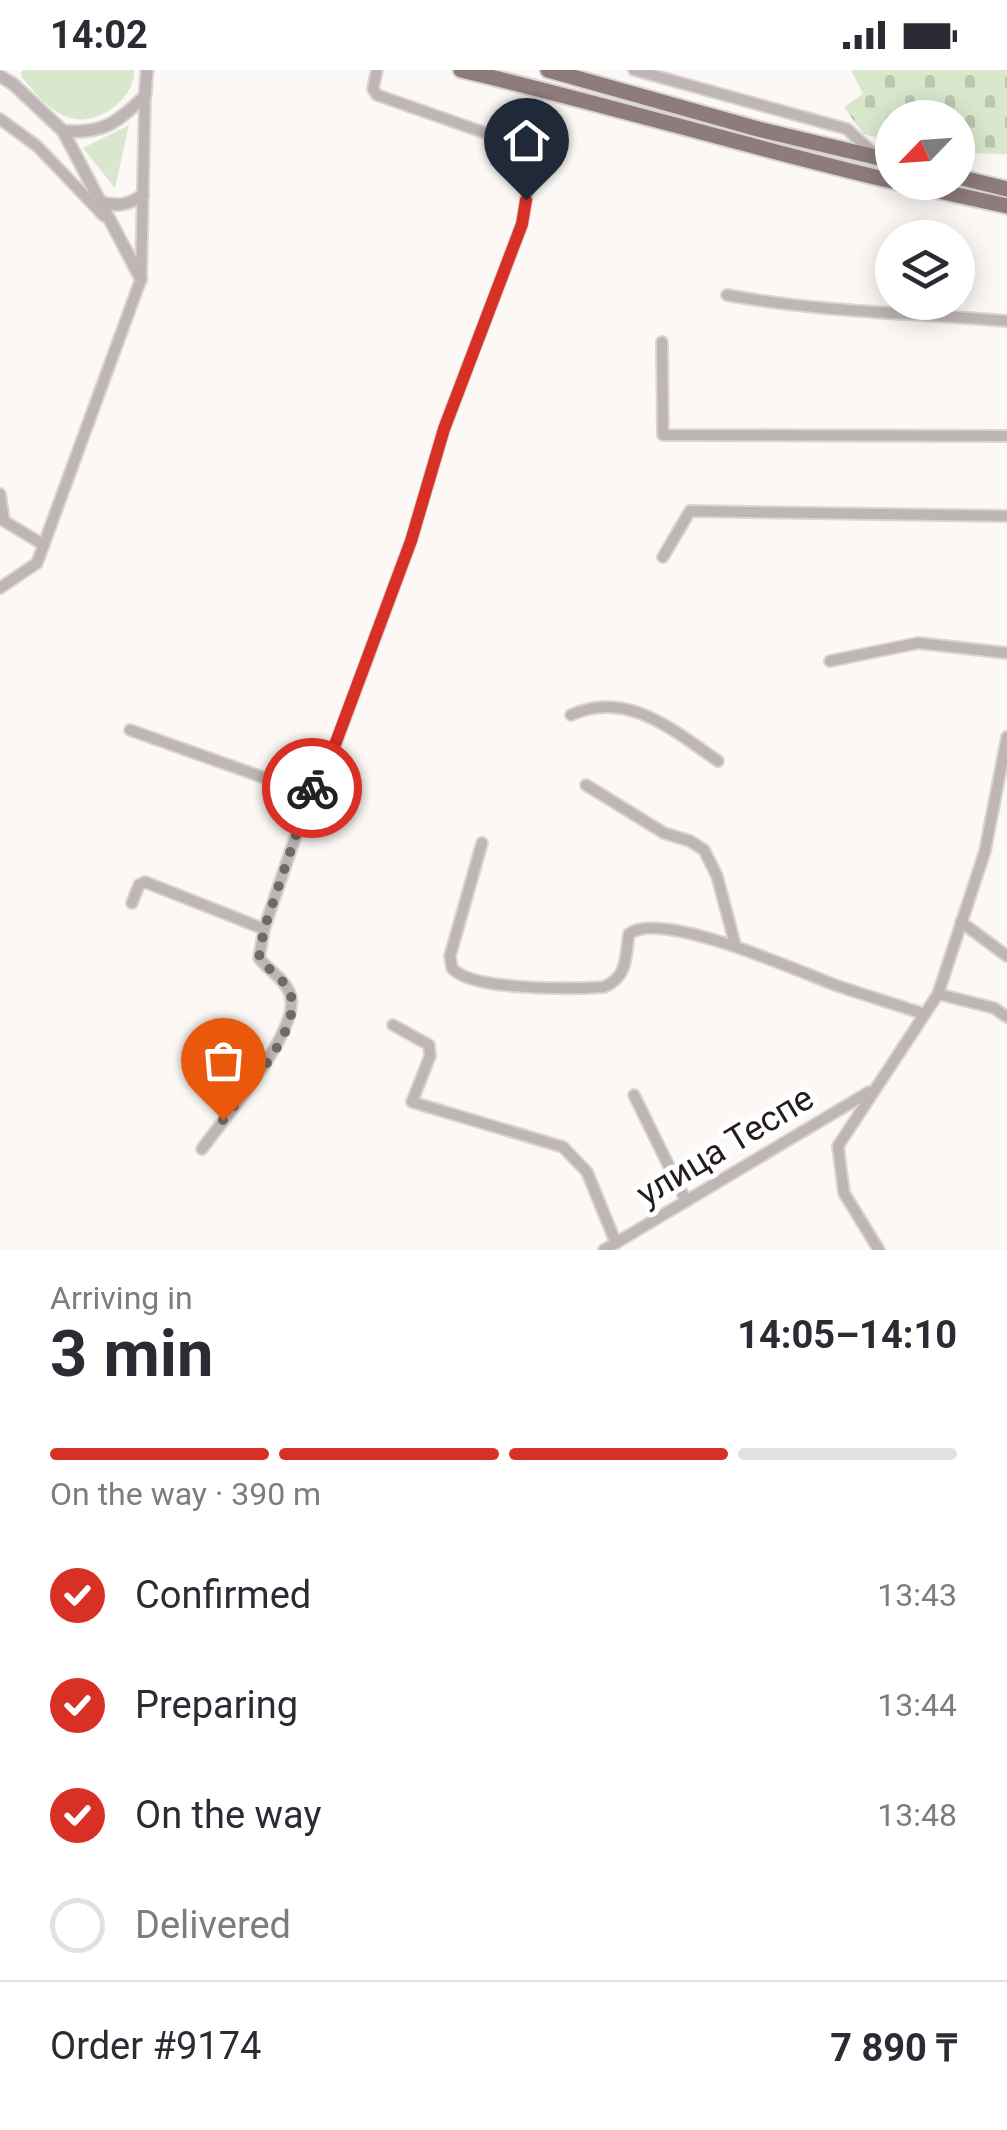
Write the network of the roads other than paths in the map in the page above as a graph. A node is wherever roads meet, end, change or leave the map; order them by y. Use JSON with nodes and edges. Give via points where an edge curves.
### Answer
{"nodes":[{"id":1,"x":147,"y":70,"type":"edge"},
{"id":2,"x":377,"y":70,"type":"edge"},
{"id":3,"x":461,"y":70,"type":"edge"},
{"id":4,"x":548,"y":70,"type":"edge"},
{"id":5,"x":634,"y":70,"type":"edge"},
{"id":6,"x":0,"y":76,"type":"edge"},
{"id":7,"x":13,"y":77,"type":"edge"},
{"id":8,"x":145,"y":96,"type":"junction"},
{"id":9,"x":0,"y":119,"type":"edge"},
{"id":10,"x":63,"y":131,"type":"junction"},
{"id":11,"x":875,"y":152,"type":"edge"},
{"id":12,"x":875,"y":157,"type":"edge"},
{"id":13,"x":875,"y":177,"type":"edge"},
{"id":14,"x":975,"y":181,"type":"edge"},
{"id":15,"x":1007,"y":189,"type":"edge"},
{"id":16,"x":143,"y":195,"type":"junction"},
{"id":17,"x":975,"y":199,"type":"edge"},
{"id":18,"x":100,"y":202,"type":"junction"},
{"id":19,"x":1007,"y":206,"type":"edge"},
{"id":20,"x":112,"y":224,"type":"junction"},
{"id":21,"x":141,"y":279,"type":"junction"},
{"id":22,"x":727,"y":296,"type":"dead end"},
{"id":23,"x":1007,"y":321,"type":"edge"},
{"id":24,"x":662,"y":342,"type":"dead end"},
{"id":25,"x":1007,"y":436,"type":"edge"},
{"id":26,"x":0,"y":494,"type":"edge"},
{"id":27,"x":1007,"y":516,"type":"edge"},
{"id":28,"x":44,"y":545,"type":"junction"},
{"id":29,"x":663,"y":557,"type":"dead end"},
{"id":30,"x":0,"y":588,"type":"edge"},
{"id":31,"x":1007,"y":653,"type":"edge"},
{"id":32,"x":830,"y":661,"type":"dead end"},
{"id":33,"x":572,"y":715,"type":"dead end"},
{"id":34,"x":130,"y":730,"type":"dead end"},
{"id":35,"x":1007,"y":737,"type":"edge"},
{"id":36,"x":718,"y":761,"type":"dead end"},
{"id":37,"x":586,"y":785,"type":"dead end"},
{"id":38,"x":310,"y":794,"type":"junction"},
{"id":39,"x":482,"y":842,"type":"dead end"},
{"id":40,"x":132,"y":903,"type":"dead end"},
{"id":41,"x":961,"y":922,"type":"junction"},
{"id":42,"x":264,"y":929,"type":"junction"},
{"id":43,"x":735,"y":944,"type":"junction"},
{"id":44,"x":1007,"y":956,"type":"edge"},
{"id":45,"x":938,"y":994,"type":"junction"},
{"id":46,"x":924,"y":1014,"type":"junction"},
{"id":47,"x":1007,"y":1017,"type":"edge"},
{"id":48,"x":392,"y":1025,"type":"dead end"},
{"id":49,"x":874,"y":1089,"type":"junction"},
{"id":50,"x":634,"y":1095,"type":"dead end"},
{"id":51,"x":202,"y":1149,"type":"dead end"},
{"id":52,"x":686,"y":1201,"type":"junction"},
{"id":53,"x":616,"y":1243,"type":"junction"},
{"id":54,"x":604,"y":1250,"type":"edge"},
{"id":55,"x":879,"y":1250,"type":"edge"}],
"edges":[{"from":1,"to":8,"type":"street"},
{"from":2,"to":38,"type":"street","via":[[376,95],[517,144],[530,176],[522,224],[444,429],[411,541]]},
{"from":3,"to":13,"type":"main road"},
{"from":4,"to":12,"type":"main road"},
{"from":5,"to":11,"type":"street","via":[[847,130]]},
{"from":6,"to":7,"type":"street"},
{"from":7,"to":10,"type":"street"},
{"from":8,"to":10,"type":"street","via":[[118,122],[90,133]]},
{"from":8,"to":16,"type":"street"},
{"from":9,"to":20,"type":"street","via":[[37,146]]},
{"from":10,"to":18,"type":"street"},
{"from":14,"to":15,"type":"main road"},
{"from":16,"to":18,"type":"street","via":[[130,204]]},
{"from":16,"to":21,"type":"street"},
{"from":17,"to":19,"type":"main road"},
{"from":18,"to":20,"type":"street"},
{"from":20,"to":21,"type":"street"},
{"from":21,"to":28,"type":"street"},
{"from":22,"to":23,"type":"street","via":[[791,307]]},
{"from":24,"to":25,"type":"street","via":[[663,435]]},
{"from":26,"to":28,"type":"street","via":[[4,522]]},
{"from":27,"to":29,"type":"street","via":[[690,512]]},
{"from":28,"to":30,"type":"street","via":[[38,563]]},
{"from":31,"to":32,"type":"street","via":[[918,643]]},
{"from":33,"to":36,"type":"street","via":[[608,706],[652,715]]},
{"from":34,"to":38,"type":"street"},
{"from":35,"to":41,"type":"street","via":[[985,851]]},
{"from":37,"to":43,"type":"street","via":[[704,850]]},
{"from":38,"to":42,"type":"street"},
{"from":39,"to":43,"type":"street","via":[[450,956],[456,974],[465,978],[604,987],[619,978],[629,934],[638,927]]},
{"from":40,"to":42,"type":"street","via":[[145,882]]},
{"from":41,"to":44,"type":"street"},
{"from":41,"to":45,"type":"street"},
{"from":42,"to":51,"type":"street","via":[[259,958],[286,985],[292,1002],[284,1032]]},
{"from":43,"to":46,"type":"street"},
{"from":45,"to":46,"type":"street"},
{"from":45,"to":47,"type":"street"},
{"from":46,"to":49,"type":"street"},
{"from":48,"to":53,"type":"street","via":[[429,1045],[412,1102],[562,1147],[587,1172]]},
{"from":49,"to":52,"type":"street","name":"улица Теспе"},
{"from":49,"to":55,"type":"street","via":[[838,1146],[844,1193]]},
{"from":50,"to":52,"type":"street"},
{"from":52,"to":53,"type":"street","name":"улица Теспе"},
{"from":53,"to":54,"type":"street","name":"улица Теспе"}]}
